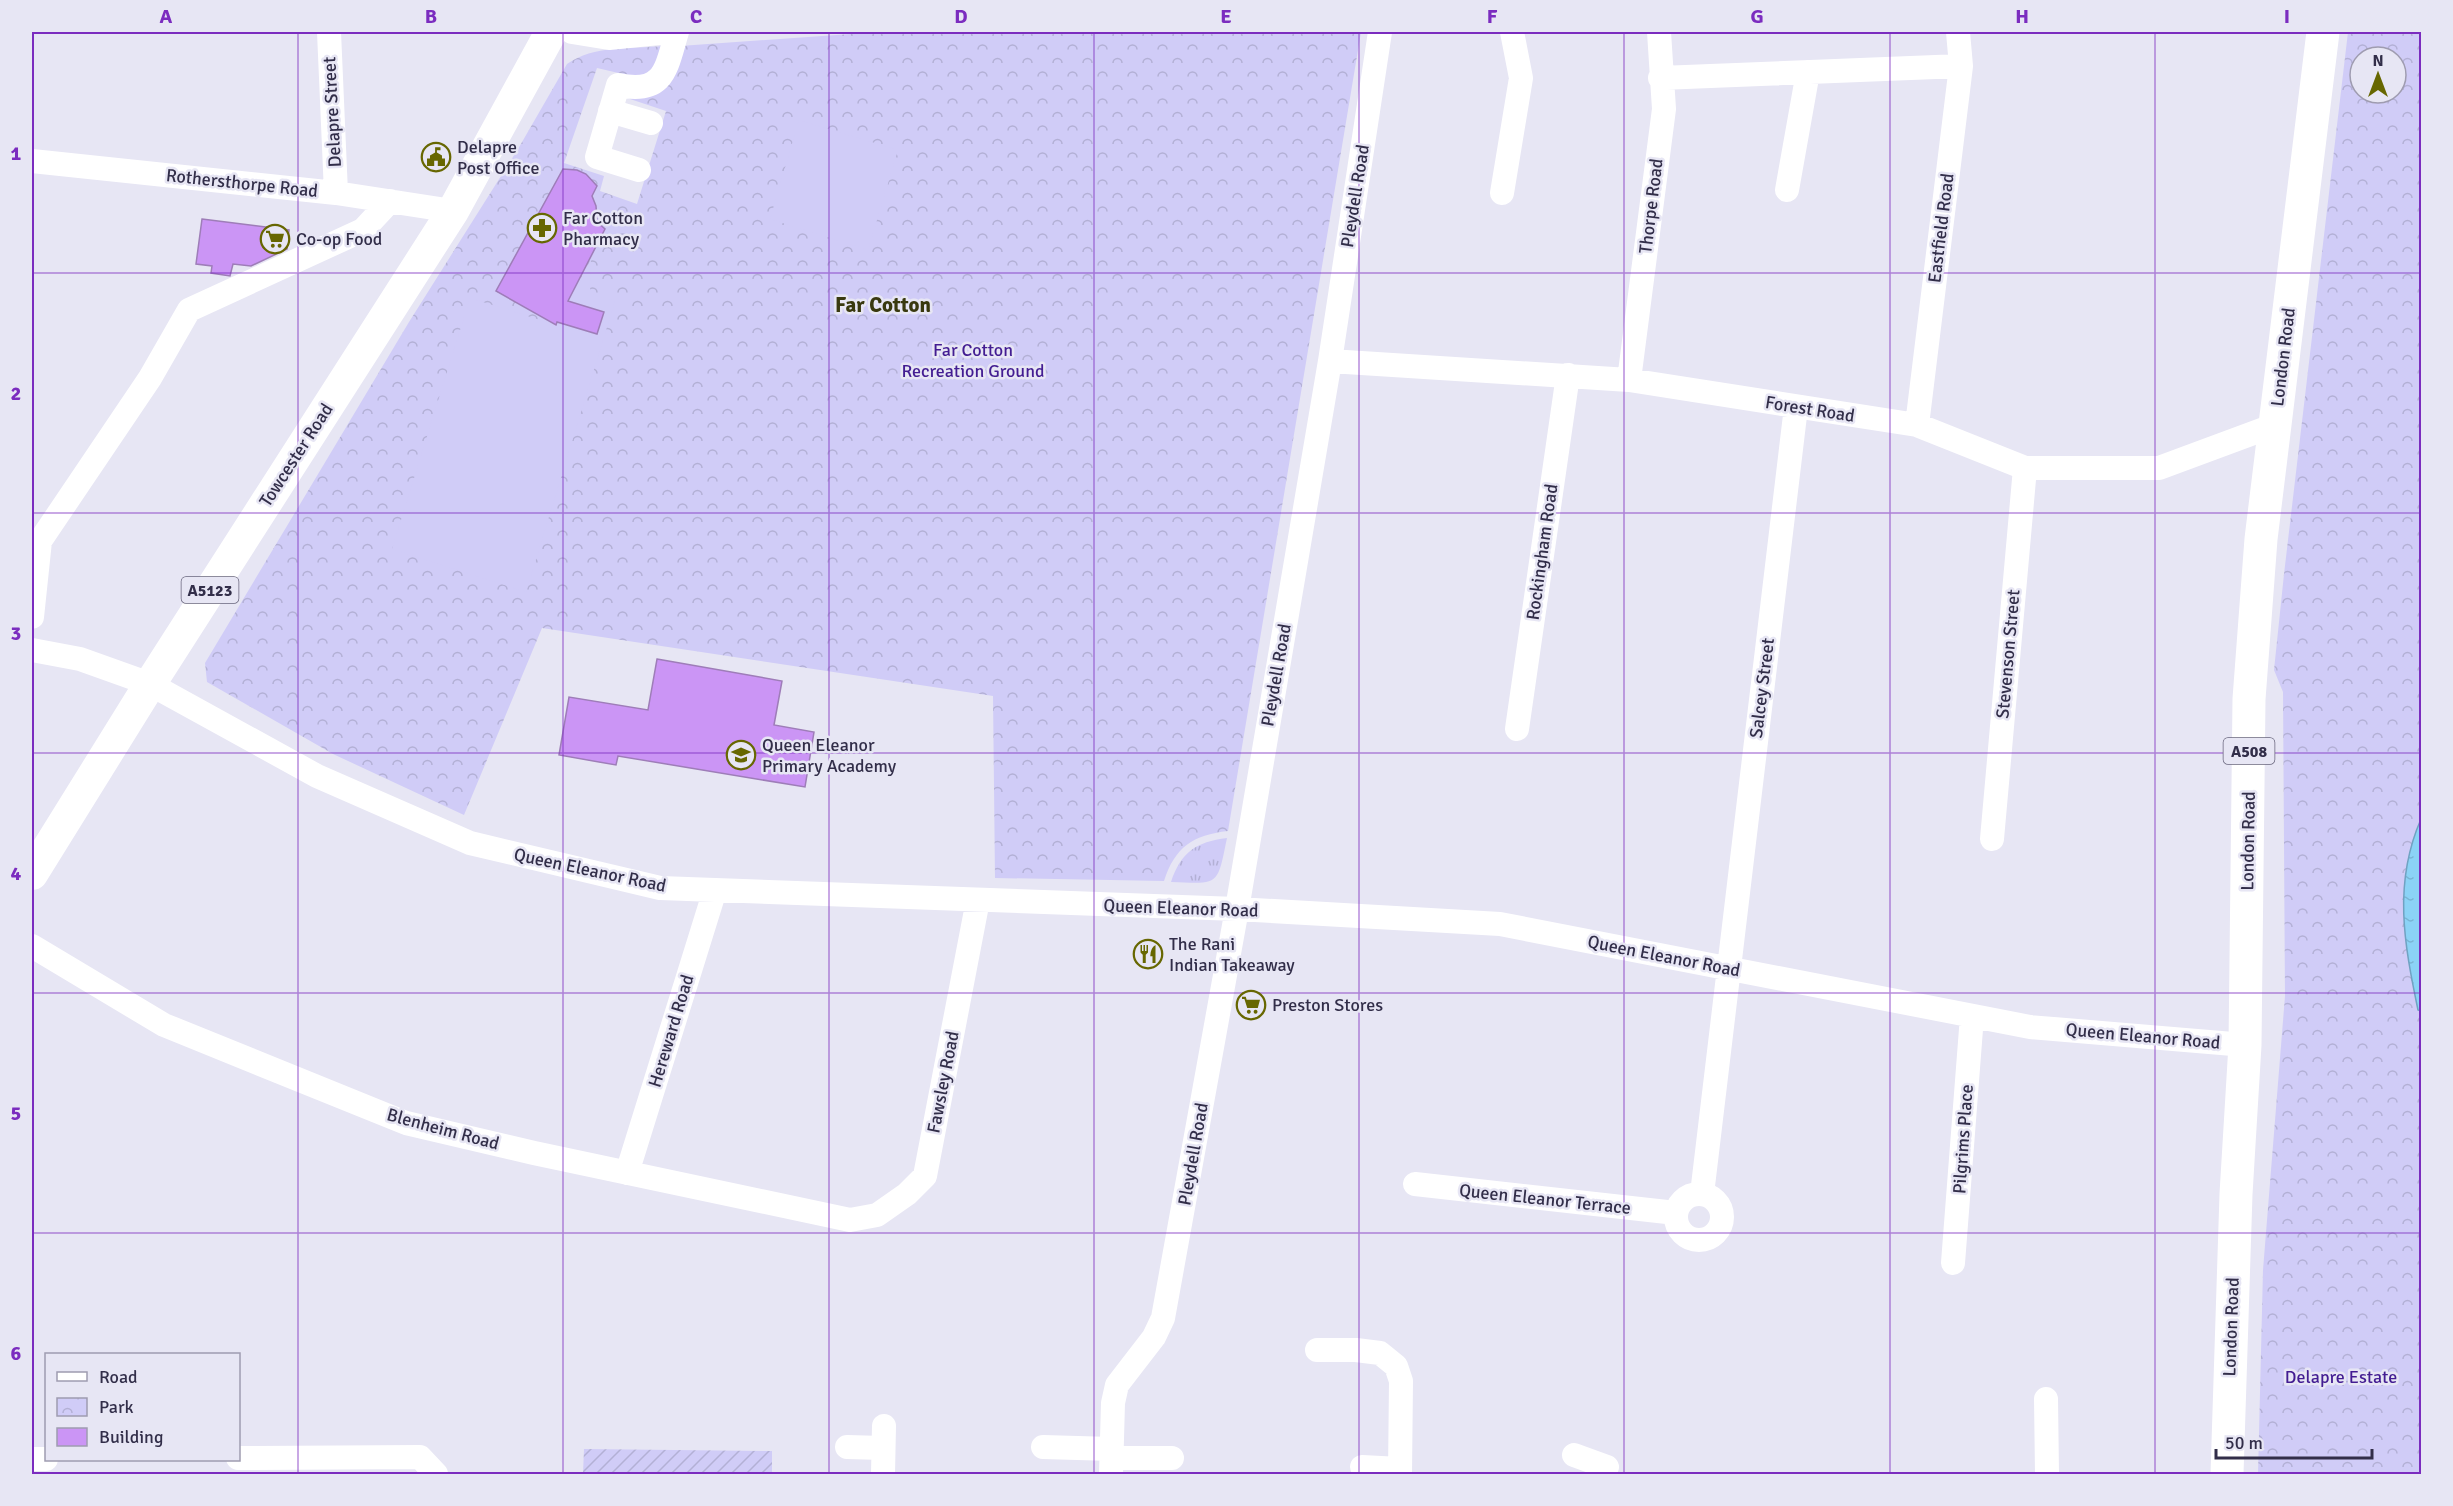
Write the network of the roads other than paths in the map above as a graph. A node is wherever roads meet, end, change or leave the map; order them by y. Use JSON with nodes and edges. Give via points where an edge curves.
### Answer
{"nodes":[{"id":1,"x":328,"y":32,"type":"edge"},
{"id":2,"x":551,"y":32,"type":"edge"},
{"id":3,"x":573,"y":32,"type":"edge"},
{"id":4,"x":669,"y":32,"type":"edge"},
{"id":5,"x":677,"y":32,"type":"edge"},
{"id":6,"x":1380,"y":32,"type":"edge"},
{"id":7,"x":1512,"y":32,"type":"edge"},
{"id":8,"x":1659,"y":32,"type":"edge"},
{"id":9,"x":1958,"y":32,"type":"edge"},
{"id":10,"x":2323,"y":32,"type":"edge"},
{"id":11,"x":1961,"y":66,"type":"junction"},
{"id":12,"x":1808,"y":72,"type":"junction"},
{"id":13,"x":1660,"y":78,"type":"junction"},
{"id":14,"x":610,"y":111,"type":"junction"},
{"id":15,"x":651,"y":123,"type":"dead end"},
{"id":16,"x":32,"y":161,"type":"edge"},
{"id":17,"x":639,"y":170,"type":"dead end"},
{"id":18,"x":1787,"y":190,"type":"dead end"},
{"id":19,"x":1502,"y":193,"type":"dead end"},
{"id":20,"x":336,"y":194,"type":"junction"},
{"id":21,"x":390,"y":201,"type":"junction"},
{"id":22,"x":453,"y":211,"type":"junction"},
{"id":23,"x":1330,"y":361,"type":"junction"},
{"id":24,"x":1568,"y":375,"type":"junction"},
{"id":25,"x":1629,"y":380,"type":"junction"},
{"id":26,"x":1796,"y":407,"type":"junction"},
{"id":27,"x":1917,"y":425,"type":"junction"},
{"id":28,"x":2275,"y":425,"type":"junction"},
{"id":29,"x":2025,"y":468,"type":"junction"},
{"id":30,"x":32,"y":617,"type":"edge"},
{"id":31,"x":32,"y":650,"type":"edge"},
{"id":32,"x":150,"y":684,"type":"junction"},
{"id":33,"x":1517,"y":729,"type":"dead end"},
{"id":34,"x":1992,"y":839,"type":"dead end"},
{"id":35,"x":32,"y":874,"type":"edge"},
{"id":36,"x":715,"y":890,"type":"junction"},
{"id":37,"x":978,"y":900,"type":"junction"},
{"id":38,"x":1237,"y":909,"type":"junction"},
{"id":39,"x":32,"y":946,"type":"edge"},
{"id":40,"x":1728,"y":968,"type":"junction"},
{"id":41,"x":1972,"y":1016,"type":"junction"},
{"id":42,"x":2245,"y":1045,"type":"junction"},
{"id":43,"x":627,"y":1173,"type":"junction"},
{"id":44,"x":1415,"y":1184,"type":"dead end"},
{"id":45,"x":1702,"y":1194,"type":"junction"},
{"id":46,"x":1676,"y":1213,"type":"junction"},
{"id":47,"x":850,"y":1220,"type":"joint"},
{"id":48,"x":1953,"y":1263,"type":"dead end"},
{"id":49,"x":1317,"y":1350,"type":"dead end"},
{"id":50,"x":2046,"y":1399,"type":"dead end"},
{"id":51,"x":847,"y":1447,"type":"dead end"},
{"id":52,"x":1043,"y":1447,"type":"dead end"},
{"id":53,"x":1574,"y":1455,"type":"dead end"},
{"id":54,"x":240,"y":1458,"type":"edge"},
{"id":55,"x":1172,"y":1458,"type":"dead end"},
{"id":56,"x":1111,"y":1460,"type":"edge"},
{"id":57,"x":1400,"y":1463,"type":"edge"},
{"id":58,"x":1609,"y":1463,"type":"edge"},
{"id":59,"x":1362,"y":1467,"type":"dead end"},
{"id":60,"x":436,"y":1474,"type":"edge"},
{"id":61,"x":883,"y":1474,"type":"edge"},
{"id":62,"x":2047,"y":1474,"type":"edge"},
{"id":63,"x":2227,"y":1474,"type":"edge"}],
"edges":[{"from":1,"to":20,"type":"street","name":"Delapre Street"},
{"from":2,"to":22,"type":"main road","name":"Towcester Road","number":"A5123"},
{"from":3,"to":4,"type":"street","via":[[609,38]]},
{"from":5,"to":14,"type":"street","via":[[664,74],[649,85],[618,85]]},
{"from":6,"to":23,"type":"street","name":"Pleydell Road"},
{"from":7,"to":19,"type":"street","via":[[1521,78]]},
{"from":8,"to":13,"type":"street","name":"Thorpe Road"},
{"from":9,"to":11,"type":"street","name":"Eastfield Road"},
{"from":10,"to":28,"type":"highway","name":"London Road","number":"A508"},
{"from":11,"to":12,"type":"street"},
{"from":11,"to":27,"type":"street","name":"Eastfield Road"},
{"from":12,"to":13,"type":"street"},
{"from":12,"to":18,"type":"street"},
{"from":13,"to":25,"type":"street","name":"Thorpe Road","via":[[1664,109]]},
{"from":14,"to":15,"type":"street"},
{"from":14,"to":17,"type":"street","via":[[597,158]]},
{"from":16,"to":20,"type":"street","name":"Rothersthorpe Road"},
{"from":20,"to":21,"type":"street","name":"Rothersthorpe Road"},
{"from":21,"to":22,"type":"street","name":"Rothersthorpe Road"},
{"from":21,"to":30,"type":"street","via":[[363,230],[189,310],[150,378],[40,541]]},
{"from":22,"to":32,"type":"main road","name":"Towcester Road","number":"A5123"},
{"from":23,"to":24,"type":"street","name":"Forest Road"},
{"from":23,"to":38,"type":"street","name":"Pleydell Road"},
{"from":24,"to":25,"type":"street","name":"Forest Road"},
{"from":24,"to":33,"type":"street","name":"Rockingham Road"},
{"from":25,"to":26,"type":"street","name":"Forest Road"},
{"from":26,"to":27,"type":"street","name":"Forest Road"},
{"from":26,"to":40,"type":"street","name":"Salcey Street"},
{"from":27,"to":29,"type":"street","name":"Forest Road"},
{"from":28,"to":29,"type":"street","name":"Forest Road","via":[[2159,468]]},
{"from":28,"to":42,"type":"highway","name":"London Road","number":"A508","via":[[2261,539],[2249,699]]},
{"from":29,"to":34,"type":"street","name":"Stevenson Street"},
{"from":31,"to":32,"type":"street","name":"Queen Eleanor Road","via":[[80,659]]},
{"from":32,"to":35,"type":"main road","name":"Towcester Road","number":"A5123"},
{"from":32,"to":36,"type":"street","name":"Queen Eleanor Road","via":[[317,776],[470,843],[660,888]]},
{"from":36,"to":37,"type":"street","name":"Queen Eleanor Road"},
{"from":36,"to":43,"type":"street","name":"Hereward Road"},
{"from":37,"to":38,"type":"street","name":"Queen Eleanor Road"},
{"from":37,"to":47,"type":"street","name":"Fawsley Road","via":[[925,1176],[877,1215]]},
{"from":38,"to":40,"type":"street","name":"Queen Eleanor Road","via":[[1500,924]]},
{"from":38,"to":56,"type":"street","name":"Pleydell Road","via":[[1163,1317],[1154,1337],[1117,1385]]},
{"from":39,"to":43,"type":"street","name":"Blenheim Road","via":[[164,1024],[406,1123]]},
{"from":40,"to":41,"type":"street","name":"Queen Eleanor Road"},
{"from":40,"to":45,"type":"street"},
{"from":41,"to":42,"type":"street","name":"Queen Eleanor Road","via":[[2030,1027]]},
{"from":41,"to":48,"type":"street","name":"Pilgrims Place"},
{"from":42,"to":63,"type":"highway","name":"London Road","number":"A508"},
{"from":43,"to":47,"type":"street","name":"Blenheim Road"},
{"from":44,"to":46,"type":"street","name":"Queen Eleanor Terrace"},
{"from":45,"to":46,"type":"street","via":[[1682,1200]]},
{"from":45,"to":46,"type":"street","via":[[1712,1198],[1721,1211],[1715,1234],[1701,1240],[1685,1236],[1676,1223]]},
{"from":49,"to":57,"type":"street","via":[[1380,1353],[1396,1366],[1401,1381]]},
{"from":50,"to":62,"type":"street"},
{"from":51,"to":61,"type":"street","via":[[883,1437]]},
{"from":52,"to":56,"type":"street"},
{"from":53,"to":58,"type":"street"},
{"from":54,"to":60,"type":"street","via":[[420,1456]]},
{"from":55,"to":56,"type":"street"},
{"from":57,"to":59,"type":"street"}]}
